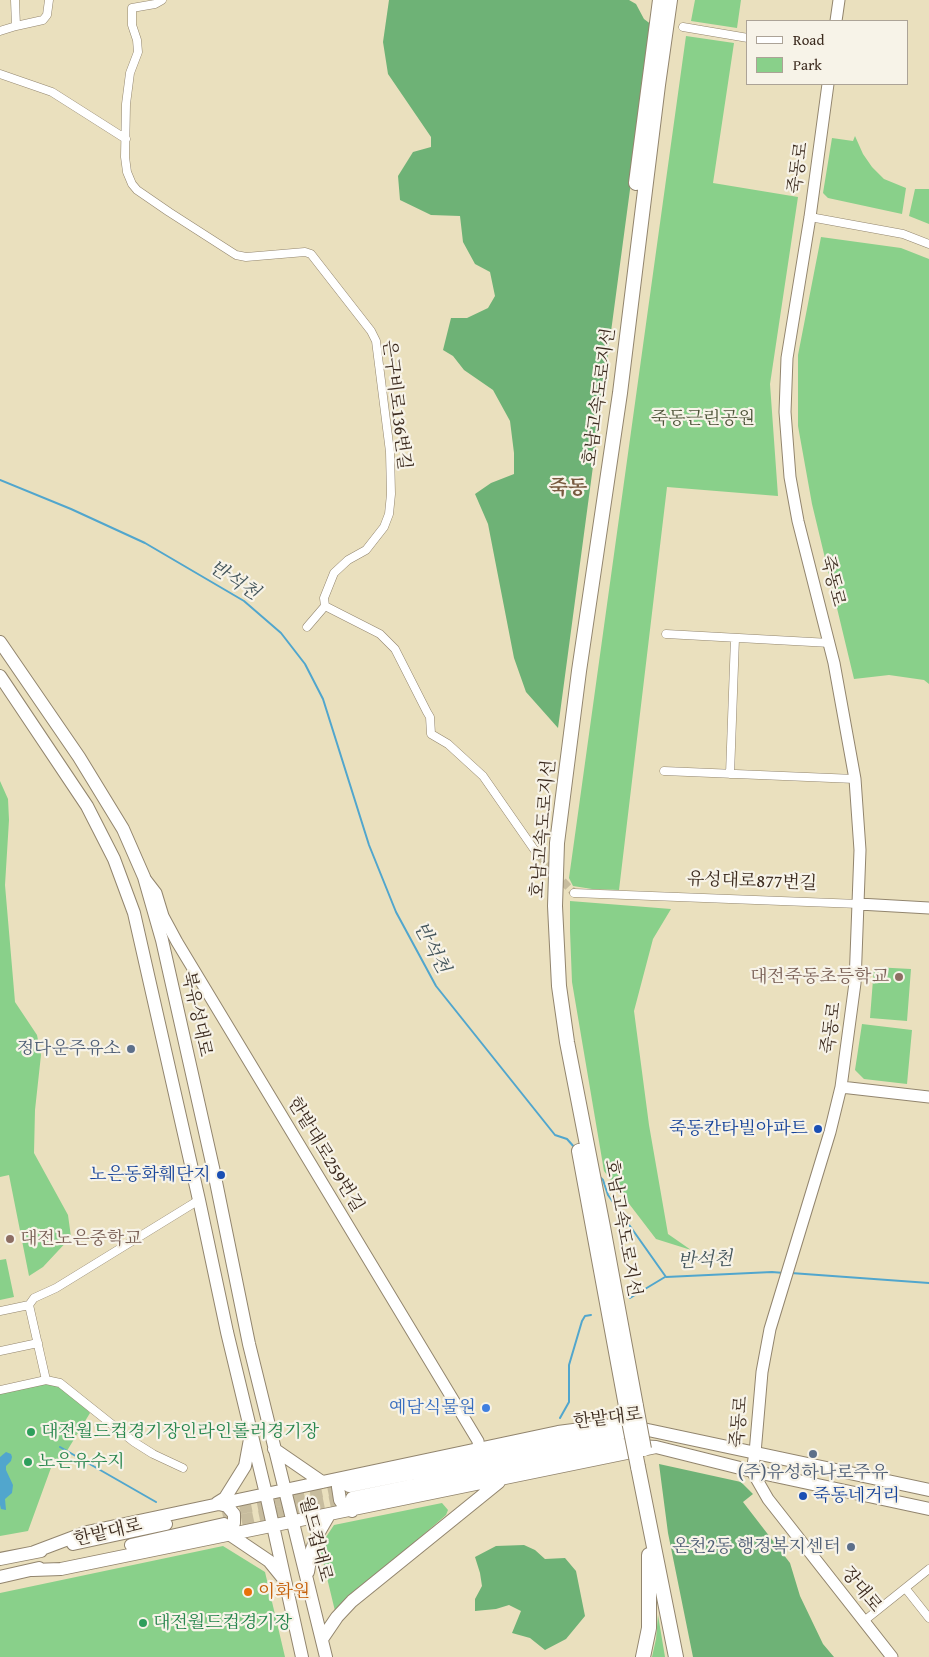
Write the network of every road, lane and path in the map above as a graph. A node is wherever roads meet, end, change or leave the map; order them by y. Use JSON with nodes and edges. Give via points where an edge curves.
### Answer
{"nodes":[{"id":1,"x":15,"y":0,"type":"edge"},
{"id":2,"x":49,"y":0,"type":"edge"},
{"id":3,"x":162,"y":0,"type":"edge"},
{"id":4,"x":660,"y":0,"type":"edge"},
{"id":5,"x":670,"y":0,"type":"edge"},
{"id":6,"x":839,"y":0,"type":"edge"},
{"id":7,"x":836,"y":20,"type":"edge"},
{"id":8,"x":16,"y":26,"type":"junction"},
{"id":9,"x":683,"y":27,"type":"dead end"},
{"id":10,"x":0,"y":31,"type":"edge"},
{"id":11,"x":746,"y":38,"type":"edge"},
{"id":12,"x":0,"y":74,"type":"edge"},
{"id":13,"x":828,"y":85,"type":"edge"},
{"id":14,"x":126,"y":139,"type":"junction"},
{"id":15,"x":810,"y":217,"type":"junction"},
{"id":16,"x":929,"y":244,"type":"edge"},
{"id":17,"x":325,"y":606,"type":"junction"},
{"id":18,"x":307,"y":627,"type":"dead end"},
{"id":19,"x":666,"y":634,"type":"dead end"},
{"id":20,"x":736,"y":638,"type":"junction"},
{"id":21,"x":0,"y":642,"type":"edge"},
{"id":22,"x":830,"y":643,"type":"junction"},
{"id":23,"x":0,"y":676,"type":"edge"},
{"id":24,"x":664,"y":771,"type":"dead end"},
{"id":25,"x":730,"y":774,"type":"junction"},
{"id":26,"x":855,"y":779,"type":"junction"},
{"id":27,"x":538,"y":855,"type":"tunnel mouth"},
{"id":28,"x":144,"y":877,"type":"junction"},
{"id":29,"x":574,"y":892,"type":"tunnel mouth"},
{"id":30,"x":859,"y":904,"type":"junction"},
{"id":31,"x":929,"y":908,"type":"edge"},
{"id":32,"x":841,"y":1087,"type":"junction"},
{"id":33,"x":929,"y":1097,"type":"edge"},
{"id":34,"x":578,"y":1124,"type":"junction"},
{"id":35,"x":199,"y":1200,"type":"junction"},
{"id":36,"x":29,"y":1305,"type":"junction"},
{"id":37,"x":0,"y":1311,"type":"edge"},
{"id":38,"x":38,"y":1343,"type":"junction"},
{"id":39,"x":0,"y":1350,"type":"edge"},
{"id":40,"x":46,"y":1380,"type":"junction"},
{"id":41,"x":0,"y":1390,"type":"edge"},
{"id":42,"x":270,"y":1429,"type":"joint"},
{"id":43,"x":648,"y":1430,"type":"junction"},
{"id":44,"x":251,"y":1434,"type":"junction"},
{"id":45,"x":656,"y":1448,"type":"junction"},
{"id":46,"x":274,"y":1449,"type":"junction"},
{"id":47,"x":479,"y":1449,"type":"junction"},
{"id":48,"x":755,"y":1453,"type":"junction"},
{"id":49,"x":643,"y":1467,"type":"junction"},
{"id":50,"x":183,"y":1468,"type":"dead end"},
{"id":51,"x":752,"y":1471,"type":"junction"},
{"id":52,"x":501,"y":1480,"type":"junction"},
{"id":53,"x":322,"y":1482,"type":"junction"},
{"id":54,"x":285,"y":1490,"type":"junction"},
{"id":55,"x":929,"y":1490,"type":"edge"},
{"id":56,"x":348,"y":1493,"type":"junction"},
{"id":57,"x":266,"y":1494,"type":"junction"},
{"id":58,"x":929,"y":1509,"type":"edge"},
{"id":59,"x":329,"y":1515,"type":"junction"},
{"id":60,"x":221,"y":1516,"type":"junction"},
{"id":61,"x":293,"y":1521,"type":"junction"},
{"id":62,"x":649,"y":1524,"type":"junction"},
{"id":63,"x":273,"y":1525,"type":"junction"},
{"id":64,"x":0,"y":1560,"type":"edge"},
{"id":65,"x":929,"y":1569,"type":"edge"},
{"id":66,"x":0,"y":1577,"type":"edge"},
{"id":67,"x":307,"y":1577,"type":"junction"},
{"id":68,"x":286,"y":1581,"type":"junction"},
{"id":69,"x":906,"y":1588,"type":"junction"},
{"id":70,"x":929,"y":1618,"type":"edge"},
{"id":71,"x":864,"y":1621,"type":"junction"},
{"id":72,"x":322,"y":1638,"type":"junction"},
{"id":73,"x":302,"y":1657,"type":"edge"},
{"id":74,"x":326,"y":1657,"type":"edge"},
{"id":75,"x":643,"y":1657,"type":"edge"},
{"id":76,"x":676,"y":1657,"type":"edge"},
{"id":77,"x":684,"y":1657,"type":"edge"},
{"id":78,"x":892,"y":1657,"type":"edge"}],
"edges":[{"from":1,"to":8,"type":"street"},
{"from":2,"to":8,"type":"street","via":[[43,20]]},
{"from":3,"to":14,"type":"street","via":[[132,8],[138,52],[130,73]]},
{"from":4,"to":34,"type":"highway","name":"호남고속도로지선","via":[[611,393],[549,845],[551,986],[558,1043]]},
{"from":5,"to":34,"type":"highway","name":"호남고속도로지선","via":[[620,394],[557,843],[559,986]]},
{"from":6,"to":7,"type":"street"},
{"from":8,"to":10,"type":"street"},
{"from":9,"to":11,"type":"street"},
{"from":12,"to":14,"type":"street","via":[[52,92]]},
{"from":13,"to":15,"type":"street","name":"죽동로"},
{"from":14,"to":17,"type":"street","name":"은구비로136번길","via":[[127,172],[137,190],[236,255],[311,254],[376,341],[390,452],[389,514],[384,527],[366,550],[334,573],[324,598]]},
{"from":15,"to":16,"type":"street","via":[[902,234]]},
{"from":15,"to":22,"type":"street","name":"죽동로","via":[[787,358],[785,412],[790,477],[798,521]]},
{"from":17,"to":18,"type":"street"},
{"from":17,"to":27,"type":"street","via":[[380,634],[392,645],[428,712],[431,734],[448,744],[483,776]]},
{"from":19,"to":20,"type":"street"},
{"from":20,"to":22,"type":"street"},
{"from":20,"to":25,"type":"street"},
{"from":21,"to":28,"type":"main road","name":"북유성대로","via":[[84,765],[123,829]]},
{"from":22,"to":26,"type":"street","name":"죽동로"},
{"from":23,"to":35,"type":"main road","name":"북유성대로","via":[[87,806],[114,859],[134,913]]},
{"from":24,"to":25,"type":"street"},
{"from":25,"to":26,"type":"street"},
{"from":26,"to":30,"type":"street","name":"죽동로","via":[[860,850]]},
{"from":28,"to":42,"type":"main road","name":"북유성대로","via":[[162,940]]},
{"from":28,"to":47,"type":"street","name":"한밭대로259번길","via":[[156,894],[167,925],[478,1441]]},
{"from":29,"to":30,"type":"street","name":"유성대로877번길"},
{"from":30,"to":31,"type":"street","name":"유성대로877번길"},
{"from":30,"to":32,"type":"street","name":"죽동로","via":[[854,990]]},
{"from":32,"to":33,"type":"street"},
{"from":32,"to":48,"type":"street","name":"죽동로","via":[[770,1329],[762,1372]]},
{"from":34,"to":49,"type":"highway","name":"호남고속도로지선","bridge":true},
{"from":35,"to":36,"type":"street","via":[[56,1288],[34,1298]]},
{"from":35,"to":44,"type":"main road","name":"북유성대로"},
{"from":36,"to":37,"type":"street"},
{"from":36,"to":38,"type":"street"},
{"from":38,"to":39,"type":"street"},
{"from":38,"to":40,"type":"street"},
{"from":40,"to":41,"type":"street"},
{"from":40,"to":50,"type":"street","via":[[60,1383],[134,1442]]},
{"from":42,"to":46,"type":"main road","name":"월드컵대로"},
{"from":43,"to":47,"type":"main road","via":[[620,1424],[600,1425]]},
{"from":43,"to":48,"type":"main road","name":"한밭대로"},
{"from":43,"to":56,"type":"main road","name":"한밭대로","via":[[595,1436]]},
{"from":44,"to":57,"type":"main road","name":"월드컵대로"},
{"from":44,"to":60,"type":"main road","via":[[245,1466],[225,1498]]},
{"from":45,"to":51,"type":"main road","name":"한밭대로"},
{"from":45,"to":52,"type":"main road"},
{"from":45,"to":56,"type":"main road","name":"한밭대로","via":[[601,1447]]},
{"from":46,"to":53,"type":"main road"},
{"from":46,"to":54,"type":"main road","name":"월드컵대로"},
{"from":47,"to":56,"type":"main road"},
{"from":48,"to":51,"type":"street","name":"죽동로"},
{"from":48,"to":55,"type":"main road","name":"한밭대로"},
{"from":49,"to":62,"type":"highway","name":"호남고속도로지선"},
{"from":49,"to":77,"type":"highway","name":"호남고속도로지선"},
{"from":51,"to":58,"type":"main road","name":"한밭대로"},
{"from":51,"to":71,"type":"street","name":"장대로","via":[[768,1499]]},
{"from":52,"to":56,"type":"main road"},
{"from":52,"to":72,"type":"main road","via":[[352,1601]]},
{"from":53,"to":54,"type":"main road"},
{"from":53,"to":56,"type":"main road"},
{"from":54,"to":57,"type":"main road"},
{"from":54,"to":61,"type":"main road","name":"월드컵대로"},
{"from":56,"to":59,"type":"main road"},
{"from":57,"to":60,"type":"main road"},
{"from":57,"to":63,"type":"main road","name":"월드컵대로"},
{"from":59,"to":61,"type":"main road"},
{"from":59,"to":67,"type":"main road","via":[[312,1549]]},
{"from":60,"to":63,"type":"main road"},
{"from":60,"to":64,"type":"main road","name":"한밭대로"},
{"from":60,"to":66,"type":"main road","name":"한밭대로"},
{"from":60,"to":68,"type":"main road"},
{"from":61,"to":63,"type":"main road"},
{"from":61,"to":67,"type":"main road","name":"월드컵대로"},
{"from":62,"to":75,"type":"highway","via":[[649,1628]]},
{"from":62,"to":76,"type":"highway","name":"호남고속도로지선"},
{"from":63,"to":68,"type":"main road","name":"월드컵대로"},
{"from":65,"to":69,"type":"street"},
{"from":67,"to":72,"type":"main road","name":"월드컵대로"},
{"from":68,"to":73,"type":"main road","name":"월드컵대로"},
{"from":69,"to":70,"type":"street"},
{"from":69,"to":71,"type":"street"},
{"from":71,"to":78,"type":"street","name":"장대로"},
{"from":72,"to":74,"type":"main road","name":"월드컵대로"}]}
